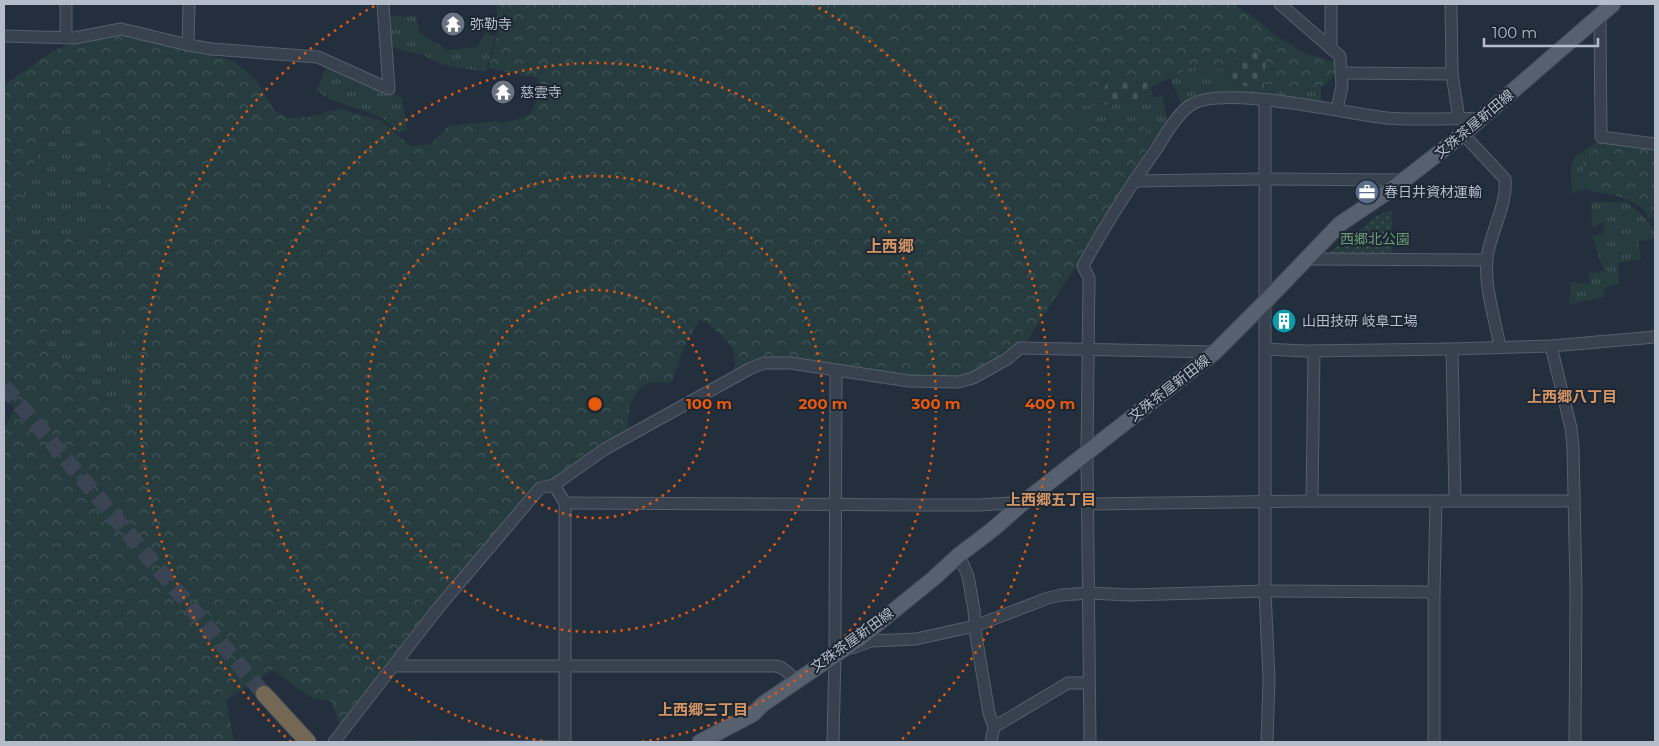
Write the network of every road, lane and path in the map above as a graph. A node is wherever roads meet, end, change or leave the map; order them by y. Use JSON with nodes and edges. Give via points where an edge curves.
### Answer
{"nodes":[{"id":1,"x":66,"y":4,"type":"edge"},
{"id":2,"x":189,"y":4,"type":"edge"},
{"id":3,"x":383,"y":4,"type":"edge"},
{"id":4,"x":1280,"y":4,"type":"edge"},
{"id":5,"x":1331,"y":4,"type":"edge"},
{"id":6,"x":1451,"y":4,"type":"edge"},
{"id":7,"x":1613,"y":4,"type":"edge"},
{"id":8,"x":1600,"y":17,"type":"junction"},
{"id":9,"x":4,"y":36,"type":"edge"},
{"id":10,"x":66,"y":37,"type":"junction"},
{"id":11,"x":188,"y":45,"type":"junction"},
{"id":12,"x":1332,"y":47,"type":"junction"},
{"id":13,"x":1342,"y":73,"type":"junction"},
{"id":14,"x":1452,"y":74,"type":"junction"},
{"id":15,"x":1265,"y":100,"type":"junction"},
{"id":16,"x":1337,"y":109,"type":"junction"},
{"id":17,"x":1482,"y":118,"type":"junction"},
{"id":18,"x":1459,"y":119,"type":"junction"},
{"id":19,"x":1463,"y":134,"type":"junction"},
{"id":20,"x":1655,"y":144,"type":"edge"},
{"id":21,"x":1265,"y":179,"type":"junction"},
{"id":22,"x":1404,"y":180,"type":"junction"},
{"id":23,"x":1134,"y":181,"type":"junction"},
{"id":24,"x":1308,"y":259,"type":"junction"},
{"id":25,"x":1487,"y":260,"type":"junction"},
{"id":26,"x":1265,"y":302,"type":"junction"},
{"id":27,"x":1655,"y":337,"type":"edge"},
{"id":28,"x":1551,"y":346,"type":"junction"},
{"id":29,"x":1500,"y":347,"type":"junction"},
{"id":30,"x":1265,"y":349,"type":"junction"},
{"id":31,"x":1452,"y":349,"type":"junction"},
{"id":32,"x":1088,"y":350,"type":"junction"},
{"id":33,"x":1314,"y":351,"type":"junction"},
{"id":34,"x":1215,"y":352,"type":"junction"},
{"id":35,"x":836,"y":371,"type":"junction"},
{"id":36,"x":1087,"y":452,"type":"junction"},
{"id":37,"x":554,"y":485,"type":"junction"},
{"id":38,"x":1455,"y":500,"type":"junction"},
{"id":39,"x":1312,"y":501,"type":"junction"},
{"id":40,"x":1436,"y":501,"type":"junction"},
{"id":41,"x":1574,"y":501,"type":"junction"},
{"id":42,"x":1024,"y":502,"type":"junction"},
{"id":43,"x":1266,"y":502,"type":"junction"},
{"id":44,"x":565,"y":503,"type":"junction"},
{"id":45,"x":1089,"y":504,"type":"junction"},
{"id":46,"x":835,"y":505,"type":"junction"},
{"id":47,"x":958,"y":555,"type":"junction"},
{"id":48,"x":1265,"y":591,"type":"junction"},
{"id":49,"x":1434,"y":592,"type":"junction"},
{"id":50,"x":1089,"y":593,"type":"junction"},
{"id":51,"x":975,"y":626,"type":"junction"},
{"id":52,"x":835,"y":654,"type":"junction"},
{"id":53,"x":394,"y":666,"type":"junction"},
{"id":54,"x":566,"y":666,"type":"junction"},
{"id":55,"x":797,"y":680,"type":"junction"},
{"id":56,"x":1089,"y":683,"type":"junction"},
{"id":57,"x":264,"y":694,"type":"tunnel mouth"},
{"id":58,"x":994,"y":727,"type":"junction"},
{"id":59,"x":308,"y":742,"type":"edge"},
{"id":60,"x":334,"y":742,"type":"edge"},
{"id":61,"x":565,"y":742,"type":"edge"},
{"id":62,"x":700,"y":742,"type":"edge"},
{"id":63,"x":833,"y":742,"type":"edge"},
{"id":64,"x":991,"y":742,"type":"edge"},
{"id":65,"x":1090,"y":742,"type":"edge"},
{"id":66,"x":1267,"y":742,"type":"edge"},
{"id":67,"x":1434,"y":742,"type":"edge"},
{"id":68,"x":1575,"y":742,"type":"edge"}],
"edges":[{"from":1,"to":10,"type":"street"},
{"from":2,"to":11,"type":"street"},
{"from":3,"to":11,"type":"street","via":[[389,89],[318,57]]},
{"from":4,"to":12,"type":"street","via":[[1324,44]]},
{"from":5,"to":12,"type":"street"},
{"from":6,"to":14,"type":"street"},
{"from":7,"to":8,"type":"main road","name":"文殊茶屋新田線"},
{"from":8,"to":17,"type":"main road","name":"文殊茶屋新田線"},
{"from":8,"to":20,"type":"street","via":[[1601,137]]},
{"from":9,"to":10,"type":"street"},
{"from":10,"to":11,"type":"street","via":[[121,29]]},
{"from":12,"to":13,"type":"street","via":[[1340,56]]},
{"from":13,"to":14,"type":"street"},
{"from":13,"to":16,"type":"street"},
{"from":14,"to":18,"type":"street"},
{"from":15,"to":16,"type":"street"},
{"from":15,"to":21,"type":"street"},
{"from":15,"to":23,"type":"street","via":[[1214,98],[1190,106]]},
{"from":16,"to":18,"type":"street","via":[[1388,118]]},
{"from":17,"to":18,"type":"street"},
{"from":17,"to":19,"type":"main road","name":"文殊茶屋新田線"},
{"from":19,"to":22,"type":"main road","name":"文殊茶屋新田線"},
{"from":19,"to":25,"type":"street","via":[[1505,179]]},
{"from":21,"to":22,"type":"street"},
{"from":21,"to":23,"type":"street"},
{"from":21,"to":26,"type":"street"},
{"from":22,"to":24,"type":"main road","name":"文殊茶屋新田線","via":[[1340,224]]},
{"from":23,"to":32,"type":"street","via":[[1083,266],[1089,278]]},
{"from":24,"to":25,"type":"street"},
{"from":24,"to":26,"type":"main road","name":"文殊茶屋新田線"},
{"from":25,"to":29,"type":"street","via":[[1488,288]]},
{"from":26,"to":30,"type":"street"},
{"from":26,"to":34,"type":"main road","name":"文殊茶屋新田線"},
{"from":27,"to":28,"type":"street"},
{"from":28,"to":29,"type":"street"},
{"from":28,"to":41,"type":"street","via":[[1571,428]]},
{"from":29,"to":31,"type":"street"},
{"from":30,"to":33,"type":"street"},
{"from":30,"to":43,"type":"street"},
{"from":31,"to":33,"type":"street"},
{"from":31,"to":38,"type":"street"},
{"from":32,"to":34,"type":"street"},
{"from":32,"to":35,"type":"street","via":[[1020,348],[973,378],[958,382]]},
{"from":32,"to":36,"type":"street"},
{"from":33,"to":39,"type":"street"},
{"from":34,"to":36,"type":"main road","name":"文殊茶屋新田線"},
{"from":35,"to":37,"type":"street","via":[[790,363],[764,363],[751,368],[605,449]]},
{"from":35,"to":46,"type":"street"},
{"from":36,"to":42,"type":"main road","name":"文殊茶屋新田線"},
{"from":36,"to":45,"type":"street"},
{"from":37,"to":44,"type":"street"},
{"from":37,"to":53,"type":"street","via":[[540,488],[439,607]]},
{"from":38,"to":40,"type":"street"},
{"from":38,"to":41,"type":"street"},
{"from":39,"to":40,"type":"street"},
{"from":39,"to":43,"type":"street"},
{"from":40,"to":49,"type":"street"},
{"from":41,"to":68,"type":"street"},
{"from":42,"to":46,"type":"street"},
{"from":42,"to":47,"type":"main road","name":"文殊茶屋新田線"},
{"from":43,"to":45,"type":"street"},
{"from":43,"to":48,"type":"street"},
{"from":44,"to":46,"type":"street"},
{"from":44,"to":54,"type":"street"},
{"from":45,"to":50,"type":"street"},
{"from":46,"to":52,"type":"street"},
{"from":47,"to":51,"type":"street","via":[[968,576]]},
{"from":47,"to":52,"type":"main road","name":"文殊茶屋新田線","via":[[860,638]]},
{"from":48,"to":49,"type":"street"},
{"from":48,"to":50,"type":"street"},
{"from":48,"to":66,"type":"street","via":[[1269,679]]},
{"from":49,"to":67,"type":"street"},
{"from":50,"to":51,"type":"street","via":[[1048,598]]},
{"from":50,"to":56,"type":"street"},
{"from":51,"to":52,"type":"street","via":[[916,639],[871,641]]},
{"from":51,"to":58,"type":"street"},
{"from":52,"to":55,"type":"main road","name":"文殊茶屋新田線"},
{"from":52,"to":63,"type":"street"},
{"from":53,"to":54,"type":"street"},
{"from":53,"to":60,"type":"street"},
{"from":54,"to":55,"type":"street","via":[[776,666]]},
{"from":54,"to":61,"type":"street"},
{"from":55,"to":62,"type":"main road","name":"文殊茶屋新田線","via":[[753,714]]},
{"from":56,"to":58,"type":"street","via":[[1068,683]]},
{"from":56,"to":65,"type":"street"},
{"from":57,"to":59,"type":"highway"},
{"from":58,"to":64,"type":"street"}]}
